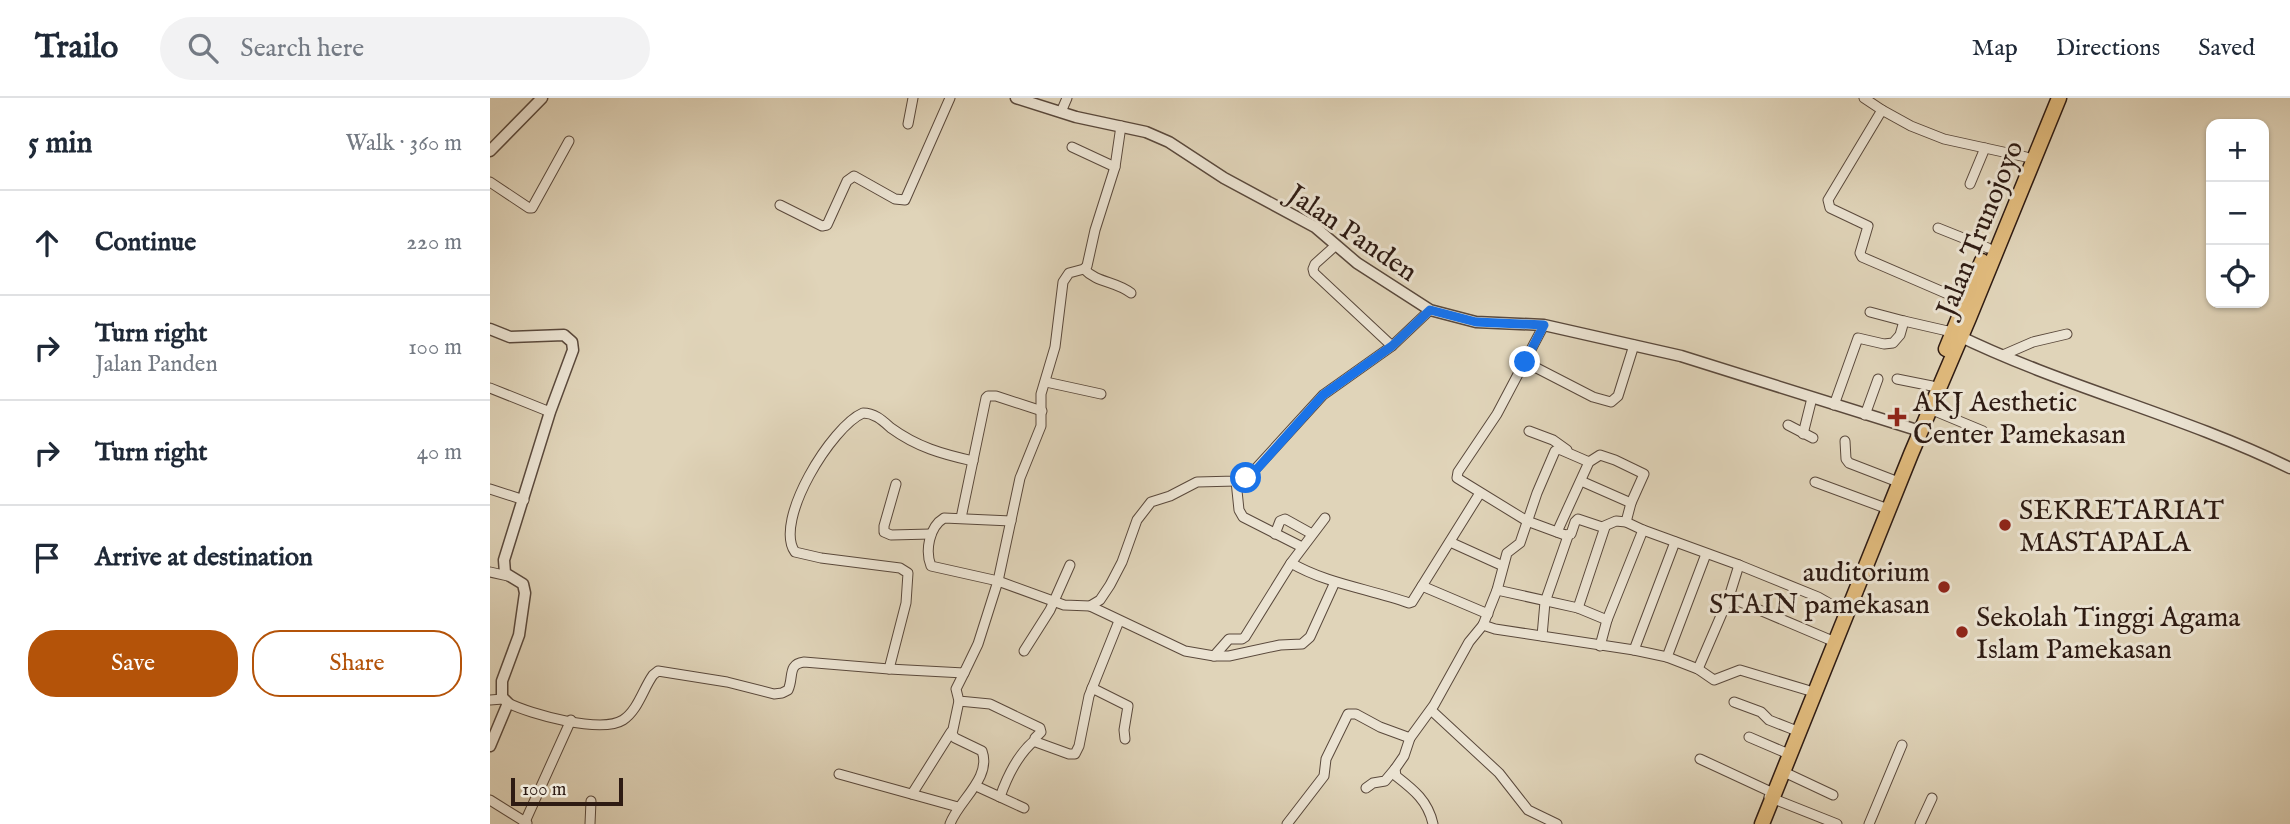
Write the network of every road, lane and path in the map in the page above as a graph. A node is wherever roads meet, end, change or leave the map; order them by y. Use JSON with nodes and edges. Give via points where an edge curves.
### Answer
{"nodes":[{"id":1,"x":542,"y":98,"type":"edge"},
{"id":2,"x":913,"y":98,"type":"edge"},
{"id":3,"x":950,"y":98,"type":"edge"},
{"id":4,"x":1020,"y":98,"type":"edge"},
{"id":5,"x":1067,"y":98,"type":"edge"},
{"id":6,"x":1864,"y":98,"type":"edge"},
{"id":7,"x":2050,"y":98,"type":"edge"},
{"id":8,"x":2059,"y":98,"type":"edge"},
{"id":9,"x":1882,"y":110,"type":"junction"},
{"id":10,"x":1061,"y":112,"type":"junction"},
{"id":11,"x":908,"y":124,"type":"dead end"},
{"id":12,"x":1121,"y":127,"type":"junction"},
{"id":13,"x":569,"y":141,"type":"dead end"},
{"id":14,"x":1072,"y":147,"type":"dead end"},
{"id":15,"x":1985,"y":148,"type":"junction"},
{"id":16,"x":490,"y":151,"type":"edge"},
{"id":17,"x":2026,"y":157,"type":"junction"},
{"id":18,"x":1115,"y":167,"type":"junction"},
{"id":19,"x":490,"y":182,"type":"edge"},
{"id":20,"x":1970,"y":184,"type":"dead end"},
{"id":21,"x":780,"y":205,"type":"dead end"},
{"id":22,"x":1938,"y":228,"type":"dead end"},
{"id":23,"x":1335,"y":246,"type":"junction"},
{"id":24,"x":1988,"y":248,"type":"junction"},
{"id":25,"x":1084,"y":269,"type":"junction"},
{"id":26,"x":1131,"y":293,"type":"dead end"},
{"id":27,"x":1964,"y":301,"type":"junction"},
{"id":28,"x":1430,"y":310,"type":"junction"},
{"id":29,"x":1870,"y":312,"type":"dead end"},
{"id":30,"x":1904,"y":321,"type":"junction"},
{"id":31,"x":1544,"y":325,"type":"junction"},
{"id":32,"x":490,"y":329,"type":"edge"},
{"id":33,"x":2067,"y":334,"type":"dead end"},
{"id":34,"x":1956,"y":335,"type":"junction"},
{"id":35,"x":1634,"y":345,"type":"junction"},
{"id":36,"x":1392,"y":346,"type":"junction"},
{"id":37,"x":2003,"y":355,"type":"junction"},
{"id":38,"x":1525,"y":362,"type":"junction"},
{"id":39,"x":1878,"y":379,"type":"dead end"},
{"id":40,"x":1897,"y":379,"type":"dead end"},
{"id":41,"x":1046,"y":382,"type":"junction"},
{"id":42,"x":1932,"y":386,"type":"junction"},
{"id":43,"x":490,"y":388,"type":"edge"},
{"id":44,"x":1101,"y":394,"type":"dead end"},
{"id":45,"x":1812,"y":398,"type":"junction"},
{"id":46,"x":1834,"y":405,"type":"junction"},
{"id":47,"x":1930,"y":409,"type":"junction"},
{"id":48,"x":1042,"y":411,"type":"junction"},
{"id":49,"x":550,"y":412,"type":"junction"},
{"id":50,"x":1865,"y":415,"type":"junction"},
{"id":51,"x":1788,"y":425,"type":"dead end"},
{"id":52,"x":1917,"y":430,"type":"junction"},
{"id":53,"x":1529,"y":431,"type":"dead end"},
{"id":54,"x":1983,"y":431,"type":"dead end"},
{"id":55,"x":1803,"y":434,"type":"junction"},
{"id":56,"x":1813,"y":438,"type":"dead end"},
{"id":57,"x":1845,"y":441,"type":"dead end"},
{"id":58,"x":1570,"y":454,"type":"junction"},
{"id":59,"x":972,"y":461,"type":"junction"},
{"id":60,"x":1589,"y":462,"type":"junction"},
{"id":61,"x":2290,"y":468,"type":"edge"},
{"id":62,"x":1893,"y":480,"type":"junction"},
{"id":63,"x":1236,"y":481,"type":"junction"},
{"id":64,"x":1581,"y":481,"type":"junction"},
{"id":65,"x":1815,"y":482,"type":"dead end"},
{"id":66,"x":896,"y":484,"type":"dead end"},
{"id":67,"x":490,"y":489,"type":"edge"},
{"id":68,"x":1480,"y":493,"type":"junction"},
{"id":69,"x":524,"y":500,"type":"junction"},
{"id":70,"x":1631,"y":503,"type":"junction"},
{"id":71,"x":1885,"y":508,"type":"junction"},
{"id":72,"x":961,"y":517,"type":"junction"},
{"id":73,"x":1325,"y":518,"type":"dead end"},
{"id":74,"x":1011,"y":521,"type":"junction"},
{"id":75,"x":1527,"y":521,"type":"junction"},
{"id":76,"x":1626,"y":522,"type":"junction"},
{"id":77,"x":1605,"y":527,"type":"junction"},
{"id":78,"x":1643,"y":530,"type":"junction"},
{"id":79,"x":1557,"y":532,"type":"junction"},
{"id":80,"x":932,"y":534,"type":"junction"},
{"id":81,"x":1275,"y":534,"type":"junction"},
{"id":82,"x":1312,"y":534,"type":"junction"},
{"id":83,"x":1568,"y":536,"type":"junction"},
{"id":84,"x":1450,"y":542,"type":"junction"},
{"id":85,"x":1675,"y":542,"type":"junction"},
{"id":86,"x":1302,"y":547,"type":"junction"},
{"id":87,"x":1706,"y":554,"type":"junction"},
{"id":88,"x":1291,"y":563,"type":"junction"},
{"id":89,"x":1070,"y":565,"type":"dead end"},
{"id":90,"x":1739,"y":565,"type":"junction"},
{"id":91,"x":1503,"y":566,"type":"junction"},
{"id":92,"x":490,"y":572,"type":"edge"},
{"id":93,"x":509,"y":576,"type":"junction"},
{"id":94,"x":998,"y":581,"type":"junction"},
{"id":95,"x":1335,"y":582,"type":"junction"},
{"id":96,"x":1422,"y":586,"type":"junction"},
{"id":97,"x":1497,"y":590,"type":"junction"},
{"id":98,"x":1729,"y":597,"type":"junction"},
{"id":99,"x":1053,"y":602,"type":"junction"},
{"id":100,"x":1545,"y":602,"type":"junction"},
{"id":101,"x":1090,"y":606,"type":"junction"},
{"id":102,"x":1578,"y":608,"type":"junction"},
{"id":103,"x":1843,"y":611,"type":"junction"},
{"id":104,"x":1488,"y":614,"type":"junction"},
{"id":105,"x":1607,"y":620,"type":"junction"},
{"id":106,"x":1119,"y":621,"type":"junction"},
{"id":107,"x":1482,"y":625,"type":"junction"},
{"id":108,"x":1542,"y":636,"type":"junction"},
{"id":109,"x":1832,"y":640,"type":"junction"},
{"id":110,"x":1600,"y":646,"type":"junction"},
{"id":111,"x":1633,"y":650,"type":"junction"},
{"id":112,"x":1024,"y":651,"type":"dead end"},
{"id":113,"x":1214,"y":656,"type":"junction"},
{"id":114,"x":1667,"y":657,"type":"junction"},
{"id":115,"x":889,"y":669,"type":"junction"},
{"id":116,"x":1698,"y":669,"type":"junction"},
{"id":117,"x":964,"y":673,"type":"junction"},
{"id":118,"x":1092,"y":688,"type":"junction"},
{"id":119,"x":1807,"y":690,"type":"junction"},
{"id":120,"x":490,"y":700,"type":"edge"},
{"id":121,"x":505,"y":701,"type":"junction"},
{"id":122,"x":959,"y":701,"type":"junction"},
{"id":123,"x":1734,"y":702,"type":"dead end"},
{"id":124,"x":1431,"y":710,"type":"junction"},
{"id":125,"x":571,"y":720,"type":"junction"},
{"id":126,"x":1792,"y":729,"type":"junction"},
{"id":127,"x":951,"y":732,"type":"junction"},
{"id":128,"x":1749,"y":737,"type":"dead end"},
{"id":129,"x":1410,"y":738,"type":"junction"},
{"id":130,"x":1125,"y":739,"type":"dead end"},
{"id":131,"x":1035,"y":740,"type":"junction"},
{"id":132,"x":1902,"y":745,"type":"dead end"},
{"id":133,"x":490,"y":746,"type":"edge"},
{"id":134,"x":1784,"y":752,"type":"junction"},
{"id":135,"x":1700,"y":759,"type":"dead end"},
{"id":136,"x":1395,"y":769,"type":"junction"},
{"id":137,"x":1784,"y":772,"type":"junction"},
{"id":138,"x":839,"y":774,"type":"dead end"},
{"id":139,"x":976,"y":786,"type":"junction"},
{"id":140,"x":1366,"y":789,"type":"dead end"},
{"id":141,"x":912,"y":794,"type":"junction"},
{"id":142,"x":1770,"y":795,"type":"junction"},
{"id":143,"x":1833,"y":795,"type":"dead end"},
{"id":144,"x":1000,"y":797,"type":"junction"},
{"id":145,"x":1932,"y":798,"type":"dead end"},
{"id":146,"x":490,"y":800,"type":"edge"},
{"id":147,"x":591,"y":801,"type":"dead end"},
{"id":148,"x":958,"y":807,"type":"junction"},
{"id":149,"x":1024,"y":808,"type":"dead end"},
{"id":150,"x":526,"y":823,"type":"edge"},
{"id":151,"x":590,"y":824,"type":"edge"},
{"id":152,"x":950,"y":824,"type":"edge"},
{"id":153,"x":1287,"y":824,"type":"edge"},
{"id":154,"x":1433,"y":824,"type":"edge"},
{"id":155,"x":1557,"y":824,"type":"edge"},
{"id":156,"x":1760,"y":824,"type":"edge"},
{"id":157,"x":1837,"y":824,"type":"edge"},
{"id":158,"x":1869,"y":824,"type":"edge"},
{"id":159,"x":1920,"y":824,"type":"edge"}],
"edges":[{"from":1,"to":16,"type":"street"},
{"from":2,"to":11,"type":"street"},
{"from":3,"to":21,"type":"street","via":[[905,200],[854,176],[847,181],[827,225]]},
{"from":4,"to":10,"type":"street","name":"Jalan Panden"},
{"from":5,"to":10,"type":"street"},
{"from":6,"to":9,"type":"street"},
{"from":7,"to":17,"type":"highway","name":"Jalan Trunojoyo"},
{"from":8,"to":34,"type":"highway","name":"Jalan Trunojoyo"},
{"from":9,"to":15,"type":"street","via":[[1926,132]]},
{"from":9,"to":27,"type":"street","via":[[1828,205],[1868,226],[1862,257]]},
{"from":10,"to":12,"type":"street","name":"Jalan Panden"},
{"from":12,"to":18,"type":"street"},
{"from":12,"to":23,"type":"street","name":"Jalan Panden","via":[[1156,136],[1186,151],[1224,178],[1315,227]]},
{"from":13,"to":19,"type":"street","via":[[532,208]]},
{"from":14,"to":18,"type":"street"},
{"from":15,"to":17,"type":"street"},
{"from":15,"to":20,"type":"street"},
{"from":17,"to":24,"type":"highway","name":"Jalan Trunojoyo"},
{"from":18,"to":25,"type":"street"},
{"from":22,"to":24,"type":"street"},
{"from":23,"to":28,"type":"street","name":"Jalan Panden"},
{"from":23,"to":36,"type":"street","via":[[1315,264],[1314,273]]},
{"from":24,"to":27,"type":"highway","name":"Jalan Trunojoyo"},
{"from":25,"to":26,"type":"street"},
{"from":25,"to":41,"type":"street","via":[[1069,272],[1063,282]]},
{"from":27,"to":34,"type":"highway","name":"Jalan Trunojoyo"},
{"from":28,"to":31,"type":"street","name":"Jalan Panden","via":[[1476,322]]},
{"from":28,"to":36,"type":"street"},
{"from":29,"to":30,"type":"street"},
{"from":30,"to":34,"type":"street"},
{"from":30,"to":46,"type":"street","via":[[1893,343],[1857,338]]},
{"from":31,"to":35,"type":"street","name":"Jalan Panden"},
{"from":31,"to":38,"type":"street"},
{"from":32,"to":49,"type":"street","via":[[510,337],[570,338],[572,354]]},
{"from":33,"to":37,"type":"street"},
{"from":34,"to":37,"type":"street"},
{"from":34,"to":42,"type":"highway"},
{"from":34,"to":47,"type":"highway"},
{"from":35,"to":38,"type":"street","via":[[1616,399],[1611,402]]},
{"from":35,"to":45,"type":"street","name":"Jalan Panden"},
{"from":36,"to":63,"type":"street","via":[[1330,389],[1252,473]]},
{"from":37,"to":61,"type":"street","via":[[2245,446]]},
{"from":38,"to":68,"type":"street","via":[[1457,475]]},
{"from":39,"to":50,"type":"street"},
{"from":40,"to":42,"type":"street"},
{"from":41,"to":44,"type":"street"},
{"from":41,"to":48,"type":"street"},
{"from":42,"to":52,"type":"highway"},
{"from":43,"to":49,"type":"street"},
{"from":45,"to":46,"type":"street","name":"Jalan Panden"},
{"from":45,"to":55,"type":"street"},
{"from":46,"to":50,"type":"street","name":"Jalan Panden"},
{"from":47,"to":52,"type":"highway"},
{"from":47,"to":54,"type":"street"},
{"from":48,"to":59,"type":"street","via":[[987,397]]},
{"from":48,"to":74,"type":"street"},
{"from":49,"to":69,"type":"street"},
{"from":50,"to":52,"type":"street","name":"Jalan Panden"},
{"from":51,"to":55,"type":"street"},
{"from":52,"to":62,"type":"highway"},
{"from":52,"to":71,"type":"highway"},
{"from":53,"to":58,"type":"street","via":[[1563,445]]},
{"from":55,"to":56,"type":"street"},
{"from":57,"to":62,"type":"street","via":[[1847,461]]},
{"from":58,"to":60,"type":"street"},
{"from":58,"to":75,"type":"street","via":[[1555,451]]},
{"from":59,"to":72,"type":"street"},
{"from":59,"to":115,"type":"street","via":[[936,453],[873,414],[863,413],[829,446],[797,497],[791,541],[795,552],[908,573],[906,603]]},
{"from":60,"to":64,"type":"street"},
{"from":60,"to":70,"type":"street","via":[[1603,455],[1644,474]]},
{"from":62,"to":71,"type":"highway"},
{"from":63,"to":81,"type":"street","via":[[1240,514]]},
{"from":63,"to":101,"type":"street","via":[[1197,482],[1151,502],[1137,520],[1110,585]]},
{"from":64,"to":70,"type":"street"},
{"from":64,"to":79,"type":"street"},
{"from":65,"to":71,"type":"street"},
{"from":66,"to":80,"type":"street","via":[[884,532]]},
{"from":67,"to":69,"type":"street"},
{"from":68,"to":75,"type":"street"},
{"from":68,"to":84,"type":"street"},
{"from":69,"to":93,"type":"street","via":[[503,560]]},
{"from":70,"to":76,"type":"street"},
{"from":71,"to":103,"type":"highway"},
{"from":72,"to":74,"type":"street"},
{"from":72,"to":80,"type":"street","via":[[944,518]]},
{"from":73,"to":82,"type":"street"},
{"from":74,"to":94,"type":"street"},
{"from":75,"to":79,"type":"street"},
{"from":75,"to":91,"type":"street","via":[[1519,546],[1510,550]]},
{"from":76,"to":77,"type":"street","via":[[1614,521]]},
{"from":76,"to":78,"type":"street"},
{"from":77,"to":83,"type":"street","via":[[1578,519]]},
{"from":77,"to":102,"type":"street"},
{"from":78,"to":85,"type":"street"},
{"from":78,"to":105,"type":"street"},
{"from":79,"to":83,"type":"street"},
{"from":80,"to":94,"type":"street","via":[[931,566]]},
{"from":81,"to":82,"type":"street","via":[[1285,519]]},
{"from":81,"to":86,"type":"street"},
{"from":82,"to":86,"type":"street"},
{"from":83,"to":100,"type":"street"},
{"from":84,"to":91,"type":"street"},
{"from":84,"to":96,"type":"street"},
{"from":85,"to":87,"type":"street"},
{"from":85,"to":111,"type":"street"},
{"from":86,"to":88,"type":"street"},
{"from":87,"to":90,"type":"street"},
{"from":87,"to":114,"type":"street"},
{"from":88,"to":95,"type":"street"},
{"from":88,"to":113,"type":"street","via":[[1245,638],[1229,639]]},
{"from":89,"to":99,"type":"street"},
{"from":90,"to":98,"type":"street"},
{"from":90,"to":103,"type":"street"},
{"from":91,"to":97,"type":"street"},
{"from":92,"to":93,"type":"street"},
{"from":93,"to":121,"type":"street","via":[[523,584],[525,593],[519,635],[502,681]]},
{"from":94,"to":99,"type":"street"},
{"from":94,"to":117,"type":"street"},
{"from":95,"to":96,"type":"street","via":[[1409,603]]},
{"from":95,"to":113,"type":"street","via":[[1305,642]]},
{"from":96,"to":104,"type":"street"},
{"from":97,"to":100,"type":"street"},
{"from":97,"to":104,"type":"street"},
{"from":98,"to":109,"type":"street"},
{"from":98,"to":116,"type":"street"},
{"from":99,"to":101,"type":"street"},
{"from":99,"to":112,"type":"street"},
{"from":100,"to":102,"type":"street"},
{"from":100,"to":108,"type":"street"},
{"from":101,"to":106,"type":"street"},
{"from":102,"to":105,"type":"street"},
{"from":103,"to":109,"type":"highway"},
{"from":104,"to":107,"type":"street"},
{"from":105,"to":110,"type":"street"},
{"from":106,"to":113,"type":"street","via":[[1190,653]]},
{"from":106,"to":118,"type":"street"},
{"from":107,"to":108,"type":"street"},
{"from":107,"to":124,"type":"street"},
{"from":108,"to":110,"type":"street"},
{"from":109,"to":119,"type":"highway"},
{"from":109,"to":137,"type":"highway"},
{"from":110,"to":111,"type":"street"},
{"from":111,"to":114,"type":"street"},
{"from":114,"to":116,"type":"street"},
{"from":115,"to":117,"type":"street"},
{"from":115,"to":125,"type":"street","via":[[800,662],[792,668],[788,690],[778,694],[658,671],[624,719],[604,725]]},
{"from":116,"to":119,"type":"street","via":[[1714,680],[1740,670]]},
{"from":117,"to":122,"type":"street","via":[[956,689]]},
{"from":118,"to":130,"type":"street","via":[[1128,706]]},
{"from":118,"to":131,"type":"street","via":[[1076,753]]},
{"from":119,"to":126,"type":"highway"},
{"from":120,"to":121,"type":"street"},
{"from":121,"to":125,"type":"street","via":[[534,713]]},
{"from":121,"to":133,"type":"street"},
{"from":122,"to":127,"type":"street"},
{"from":122,"to":131,"type":"street","via":[[990,704],[1038,727],[1041,732]]},
{"from":123,"to":126,"type":"street"},
{"from":124,"to":129,"type":"street"},
{"from":124,"to":155,"type":"street","via":[[1499,773],[1528,810]]},
{"from":125,"to":150,"type":"street"},
{"from":126,"to":134,"type":"highway"},
{"from":127,"to":139,"type":"street","via":[[983,752]]},
{"from":127,"to":141,"type":"street"},
{"from":128,"to":134,"type":"street"},
{"from":129,"to":136,"type":"street"},
{"from":129,"to":153,"type":"street","via":[[1349,714],[1326,760],[1324,776]]},
{"from":131,"to":144,"type":"street","via":[[1010,772]]},
{"from":132,"to":158,"type":"street"},
{"from":134,"to":142,"type":"highway"},
{"from":135,"to":142,"type":"street"},
{"from":136,"to":140,"type":"street","via":[[1385,781]]},
{"from":136,"to":154,"type":"street","via":[[1396,776],[1420,794]]},
{"from":137,"to":142,"type":"highway"},
{"from":137,"to":143,"type":"street"},
{"from":138,"to":141,"type":"street"},
{"from":139,"to":144,"type":"street"},
{"from":139,"to":148,"type":"street"},
{"from":141,"to":148,"type":"street"},
{"from":142,"to":156,"type":"highway"},
{"from":142,"to":157,"type":"street"},
{"from":144,"to":149,"type":"street"},
{"from":145,"to":159,"type":"street"},
{"from":146,"to":150,"type":"street"},
{"from":147,"to":151,"type":"street"},
{"from":148,"to":152,"type":"street"}]}
